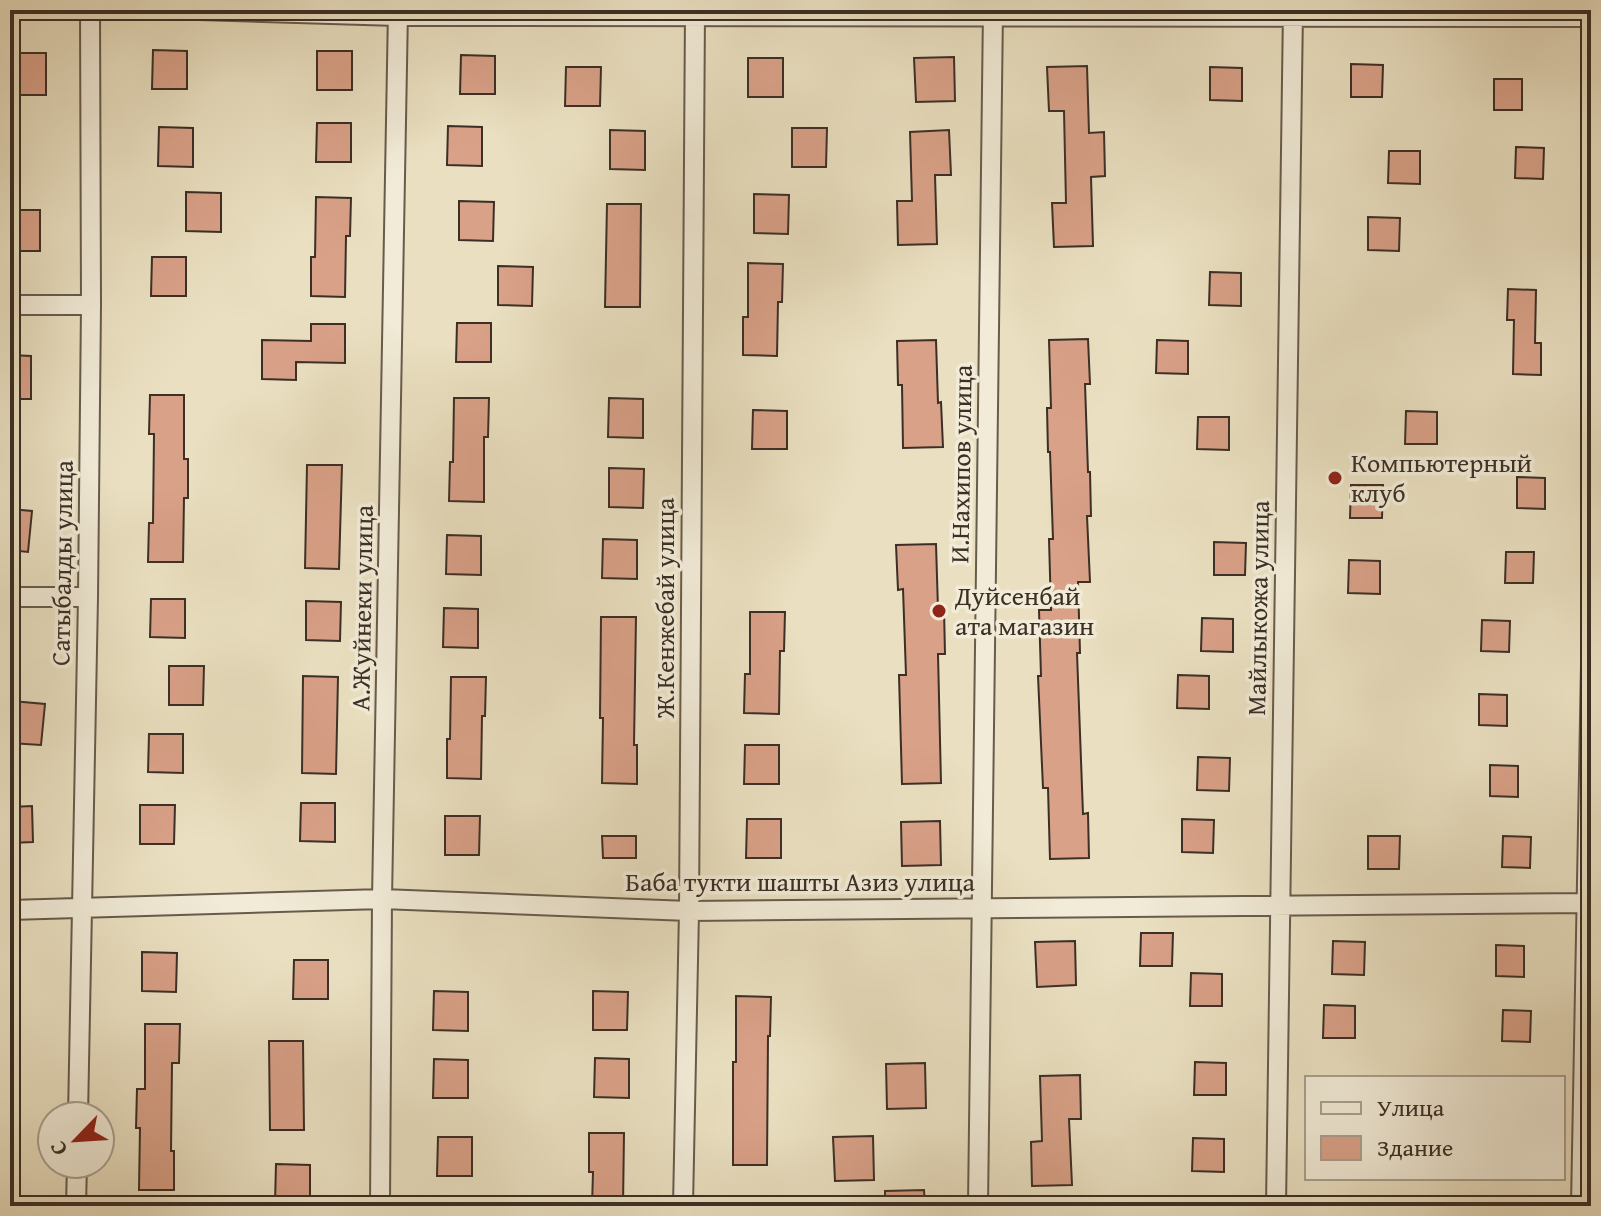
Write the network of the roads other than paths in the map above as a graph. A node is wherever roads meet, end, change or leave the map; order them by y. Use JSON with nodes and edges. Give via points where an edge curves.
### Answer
{"nodes":[{"id":1,"x":90,"y":10,"type":"edge"},
{"id":2,"x":199,"y":10,"type":"edge"},
{"id":3,"x":398,"y":13,"type":"edge"},
{"id":4,"x":1293,"y":13,"type":"edge"},
{"id":5,"x":695,"y":14,"type":"edge"},
{"id":6,"x":993,"y":14,"type":"edge"},
{"id":7,"x":1591,"y":17,"type":"edge"},
{"id":8,"x":10,"y":305,"type":"edge"},
{"id":9,"x":91,"y":305,"type":"junction"},
{"id":10,"x":10,"y":597,"type":"edge"},
{"id":11,"x":88,"y":597,"type":"junction"},
{"id":12,"x":1591,"y":665,"type":"edge"},
{"id":13,"x":382,"y":899,"type":"junction"},
{"id":14,"x":1589,"y":903,"type":"edge"},
{"id":15,"x":1280,"y":905,"type":"junction"},
{"id":16,"x":980,"y":908,"type":"junction"},
{"id":17,"x":82,"y":909,"type":"junction"},
{"id":18,"x":10,"y":910,"type":"edge"},
{"id":19,"x":689,"y":911,"type":"junction"},
{"id":20,"x":78,"y":1100,"type":"edge"},
{"id":21,"x":77,"y":1180,"type":"edge"},
{"id":22,"x":76,"y":1206,"type":"edge"},
{"id":23,"x":380,"y":1206,"type":"edge"},
{"id":24,"x":683,"y":1206,"type":"edge"},
{"id":25,"x":978,"y":1206,"type":"edge"},
{"id":26,"x":1276,"y":1206,"type":"edge"},
{"id":27,"x":1581,"y":1206,"type":"edge"}],
"edges":[{"from":1,"to":9,"type":"street","name":"Сатыбалды улица"},
{"from":2,"to":3,"type":"street"},
{"from":3,"to":5,"type":"street"},
{"from":3,"to":13,"type":"street","name":"А.Жуйнеки улица"},
{"from":4,"to":6,"type":"street"},
{"from":4,"to":7,"type":"street"},
{"from":4,"to":15,"type":"street","name":"Майлыкожа улица"},
{"from":5,"to":6,"type":"street"},
{"from":5,"to":19,"type":"street","name":"Ж.Кенжебай улица"},
{"from":6,"to":16,"type":"street","name":"И.Нахипов улица"},
{"from":8,"to":9,"type":"street"},
{"from":9,"to":11,"type":"street","name":"Сатыбалды улица"},
{"from":10,"to":11,"type":"street"},
{"from":11,"to":17,"type":"street","name":"Сатыбалды улица"},
{"from":12,"to":14,"type":"street"},
{"from":13,"to":17,"type":"street","name":"Баба тукти шашты Азиз улица"},
{"from":13,"to":19,"type":"street","name":"Баба тукти шашты Азиз улица"},
{"from":13,"to":23,"type":"street","name":"А.Жуйнеки улица"},
{"from":14,"to":15,"type":"street","name":"Баба тукти шашты Азиз улица"},
{"from":14,"to":27,"type":"street"},
{"from":15,"to":16,"type":"street","name":"Баба тукти шашты Азиз улица"},
{"from":15,"to":26,"type":"street","name":"Майлыкожа улица"},
{"from":16,"to":19,"type":"street","name":"Баба тукти шашты Азиз улица"},
{"from":16,"to":25,"type":"street","name":"И.Нахипов улица"},
{"from":17,"to":18,"type":"street","name":"Баба тукти шашты Азиз улица"},
{"from":17,"to":20,"type":"street","name":"Сатыбалды улица"},
{"from":19,"to":24,"type":"street","name":"Ж.Кенжебай улица"},
{"from":21,"to":22,"type":"street"}]}
